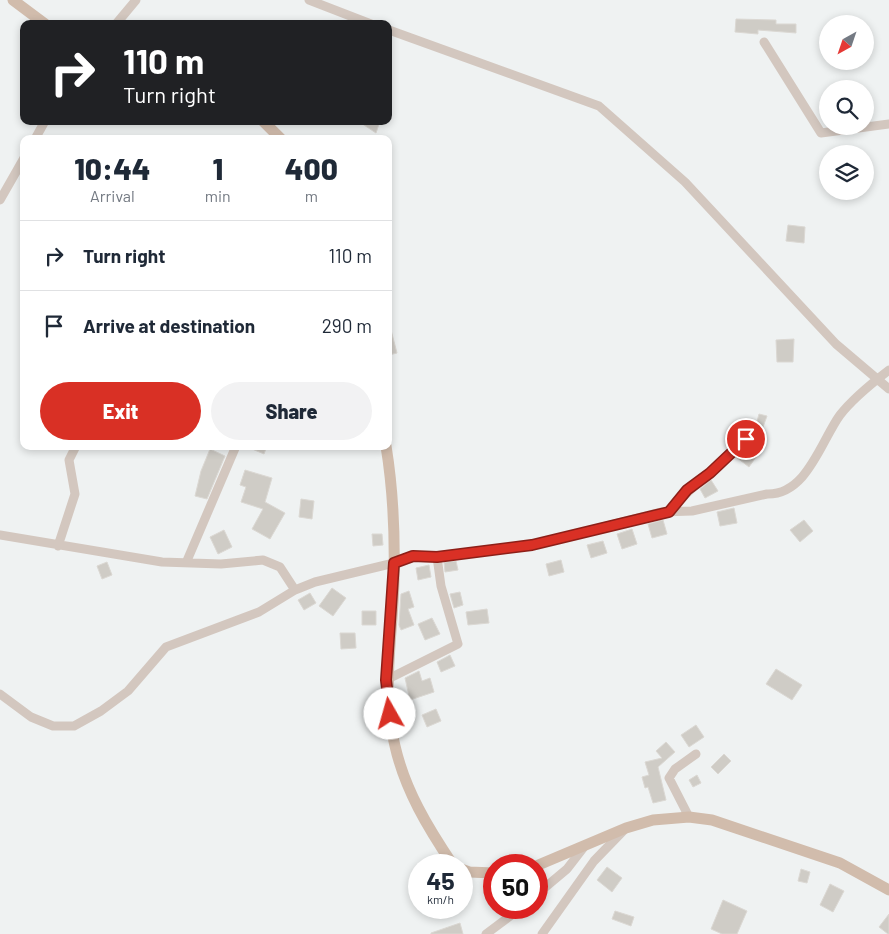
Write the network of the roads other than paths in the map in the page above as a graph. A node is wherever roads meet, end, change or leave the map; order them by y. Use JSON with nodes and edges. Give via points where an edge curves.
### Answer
{"nodes":[{"id":1,"x":13,"y":0,"type":"edge"},
{"id":2,"x":136,"y":0,"type":"edge"},
{"id":3,"x":309,"y":0,"type":"edge"},
{"id":4,"x":40,"y":20,"type":"edge"},
{"id":5,"x":119,"y":20,"type":"edge"},
{"id":6,"x":361,"y":20,"type":"edge"},
{"id":7,"x":392,"y":31,"type":"edge"},
{"id":8,"x":764,"y":42,"type":"dead end"},
{"id":9,"x":889,"y":124,"type":"edge"},
{"id":10,"x":267,"y":125,"type":"edge"},
{"id":11,"x":277,"y":135,"type":"edge"},
{"id":12,"x":20,"y":165,"type":"edge"},
{"id":13,"x":0,"y":200,"type":"edge"},
{"id":14,"x":889,"y":370,"type":"edge"},
{"id":15,"x":878,"y":378,"type":"junction"},
{"id":16,"x":889,"y":389,"type":"edge"},
{"id":17,"x":746,"y":439,"type":"dead end"},
{"id":18,"x":74,"y":450,"type":"edge"},
{"id":19,"x":234,"y":450,"type":"edge"},
{"id":20,"x":386,"y":450,"type":"edge"},
{"id":21,"x":669,"y":512,"type":"junction"},
{"id":22,"x":0,"y":536,"type":"edge"},
{"id":23,"x":58,"y":546,"type":"junction"},
{"id":24,"x":437,"y":557,"type":"junction"},
{"id":25,"x":186,"y":563,"type":"junction"},
{"id":26,"x":394,"y":563,"type":"junction"},
{"id":27,"x":295,"y":590,"type":"junction"},
{"id":28,"x":386,"y":680,"type":"junction"},
{"id":29,"x":0,"y":694,"type":"edge"},
{"id":30,"x":696,"y":754,"type":"dead end"},
{"id":31,"x":689,"y":817,"type":"junction"},
{"id":32,"x":626,"y":828,"type":"junction"},
{"id":33,"x":586,"y":844,"type":"junction"},
{"id":34,"x":445,"y":854,"type":"edge"},
{"id":35,"x":548,"y":861,"type":"edge"},
{"id":36,"x":548,"y":885,"type":"edge"},
{"id":37,"x":889,"y":890,"type":"edge"},
{"id":38,"x":506,"y":919,"type":"edge"},
{"id":39,"x":486,"y":934,"type":"edge"},
{"id":40,"x":542,"y":934,"type":"edge"}],
"edges":[{"from":1,"to":4,"type":"main road"},
{"from":2,"to":5,"type":"street"},
{"from":3,"to":6,"type":"street"},
{"from":7,"to":15,"type":"street","via":[[599,106],[685,182],[836,344]]},
{"from":8,"to":9,"type":"street","via":[[821,133]]},
{"from":10,"to":11,"type":"main road"},
{"from":12,"to":13,"type":"street"},
{"from":14,"to":15,"type":"street"},
{"from":15,"to":16,"type":"street"},
{"from":15,"to":21,"type":"street","via":[[840,416],[817,458],[780,494],[692,511]]},
{"from":17,"to":21,"type":"street","via":[[687,490]]},
{"from":18,"to":23,"type":"street","via":[[70,460],[76,494]]},
{"from":19,"to":25,"type":"street"},
{"from":20,"to":26,"type":"main road"},
{"from":21,"to":24,"type":"street","via":[[532,545]]},
{"from":22,"to":23,"type":"street"},
{"from":23,"to":25,"type":"street"},
{"from":24,"to":26,"type":"street","via":[[413,556]]},
{"from":24,"to":28,"type":"street","via":[[441,586],[458,644]]},
{"from":25,"to":27,"type":"street","via":[[263,560],[280,567]]},
{"from":26,"to":27,"type":"street"},
{"from":26,"to":28,"type":"main road"},
{"from":27,"to":29,"type":"street","via":[[259,612],[166,647],[128,691],[74,726],[53,726],[31,717]]},
{"from":28,"to":34,"type":"main road","via":[[395,746],[426,826]]},
{"from":30,"to":31,"type":"street","via":[[674,768],[669,778]]},
{"from":31,"to":32,"type":"main road","via":[[653,820]]},
{"from":31,"to":37,"type":"main road","via":[[712,820],[840,863]]},
{"from":32,"to":33,"type":"main road"},
{"from":32,"to":40,"type":"street","via":[[594,861]]},
{"from":33,"to":35,"type":"main road"},
{"from":33,"to":36,"type":"street","via":[[567,869]]},
{"from":38,"to":39,"type":"street"}]}
